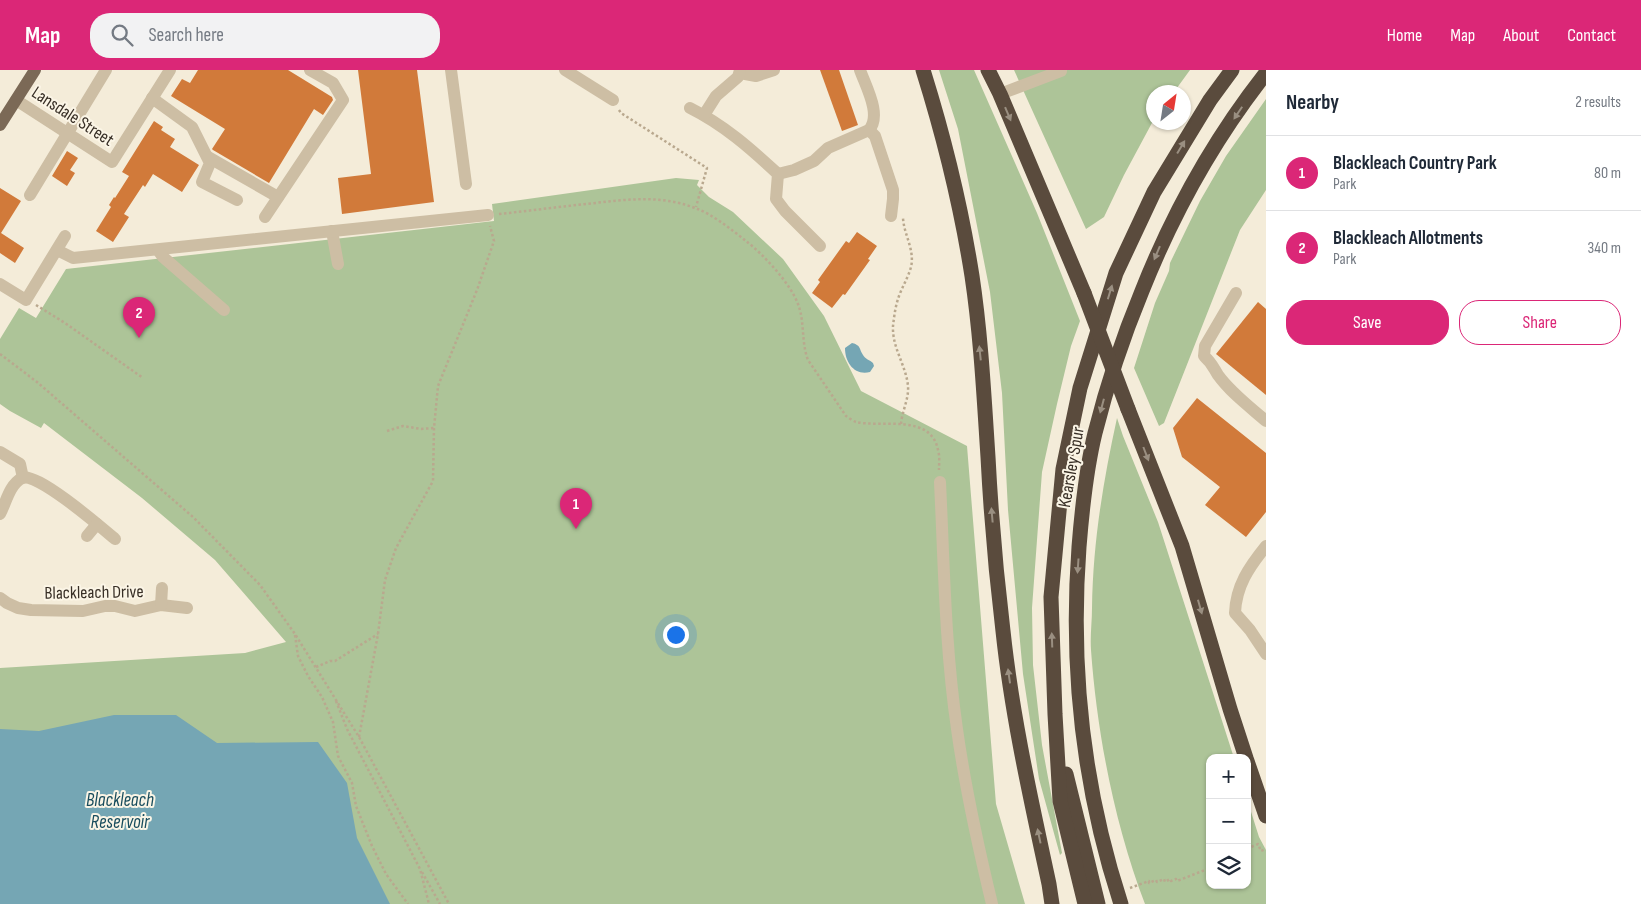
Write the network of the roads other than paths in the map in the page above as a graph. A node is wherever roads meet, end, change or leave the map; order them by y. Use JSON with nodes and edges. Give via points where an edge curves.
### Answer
{"nodes":[{"id":1,"x":35,"y":70,"type":"edge"},
{"id":2,"x":106,"y":70,"type":"edge"},
{"id":3,"x":170,"y":70,"type":"edge"},
{"id":4,"x":310,"y":70,"type":"edge"},
{"id":5,"x":451,"y":70,"type":"edge"},
{"id":6,"x":565,"y":70,"type":"edge"},
{"id":7,"x":774,"y":70,"type":"edge"},
{"id":8,"x":860,"y":70,"type":"edge"},
{"id":9,"x":924,"y":70,"type":"edge"},
{"id":10,"x":988,"y":70,"type":"edge"},
{"id":11,"x":1232,"y":70,"type":"edge"},
{"id":12,"x":740,"y":71,"type":"edge"},
{"id":13,"x":1061,"y":71,"type":"edge"},
{"id":14,"x":1266,"y":73,"type":"edge"},
{"id":15,"x":1000,"y":94,"type":"junction"},
{"id":16,"x":152,"y":98,"type":"junction"},
{"id":17,"x":16,"y":100,"type":"junction"},
{"id":18,"x":613,"y":100,"type":"road end"},
{"id":19,"x":690,"y":108,"type":"dead end"},
{"id":20,"x":704,"y":114,"type":"junction"},
{"id":21,"x":0,"y":125,"type":"edge"},
{"id":22,"x":870,"y":130,"type":"junction"},
{"id":23,"x":67,"y":133,"type":"junction"},
{"id":24,"x":208,"y":158,"type":"junction"},
{"id":25,"x":778,"y":174,"type":"junction"},
{"id":26,"x":466,"y":184,"type":"dead end"},
{"id":27,"x":30,"y":195,"type":"dead end"},
{"id":28,"x":278,"y":197,"type":"junction"},
{"id":29,"x":237,"y":200,"type":"dead end"},
{"id":30,"x":488,"y":215,"type":"road end"},
{"id":31,"x":897,"y":215,"type":"road end"},
{"id":32,"x":265,"y":217,"type":"dead end"},
{"id":33,"x":332,"y":231,"type":"junction"},
{"id":34,"x":65,"y":236,"type":"dead end"},
{"id":35,"x":820,"y":246,"type":"dead end"},
{"id":36,"x":57,"y":250,"type":"junction"},
{"id":37,"x":158,"y":250,"type":"junction"},
{"id":38,"x":338,"y":264,"type":"dead end"},
{"id":39,"x":0,"y":284,"type":"edge"},
{"id":40,"x":1236,"y":293,"type":"dead end"},
{"id":41,"x":224,"y":310,"type":"dead end"},
{"id":42,"x":1266,"y":422,"type":"edge"},
{"id":43,"x":0,"y":452,"type":"edge"},
{"id":44,"x":24,"y":478,"type":"junction"},
{"id":45,"x":940,"y":482,"type":"road end"},
{"id":46,"x":0,"y":514,"type":"edge"},
{"id":47,"x":97,"y":524,"type":"junction"},
{"id":48,"x":87,"y":536,"type":"dead end"},
{"id":49,"x":115,"y":539,"type":"dead end"},
{"id":50,"x":1266,"y":546,"type":"edge"},
{"id":51,"x":162,"y":588,"type":"dead end"},
{"id":52,"x":0,"y":598,"type":"edge"},
{"id":53,"x":161,"y":605,"type":"junction"},
{"id":54,"x":187,"y":608,"type":"dead end"},
{"id":55,"x":1266,"y":654,"type":"edge"},
{"id":56,"x":1057,"y":741,"type":"junction"},
{"id":57,"x":1245,"y":754,"type":"edge"},
{"id":58,"x":1251,"y":771,"type":"edge"},
{"id":59,"x":1266,"y":816,"type":"edge"},
{"id":60,"x":1049,"y":884,"type":"junction"},
{"id":61,"x":1119,"y":898,"type":"edge"},
{"id":62,"x":992,"y":904,"type":"edge"},
{"id":63,"x":1052,"y":904,"type":"edge"},
{"id":64,"x":1056,"y":904,"type":"edge"},
{"id":65,"x":1085,"y":904,"type":"edge"},
{"id":66,"x":1098,"y":904,"type":"edge"}],
"edges":[{"from":1,"to":17,"type":"main road"},
{"from":2,"to":23,"type":"street"},
{"from":3,"to":16,"type":"street"},
{"from":4,"to":28,"type":"street","via":[[333,83],[343,100]]},
{"from":5,"to":26,"type":"street"},
{"from":6,"to":18,"type":"street"},
{"from":7,"to":12,"type":"street","via":[[756,76]]},
{"from":8,"to":22,"type":"street","via":[[874,110],[874,125]]},
{"from":60,"to":9,"type":"highway","one_way":true,"via":[[1012,703],[1004,642],[972,276],[951,173]]},
{"from":10,"to":15,"type":"highway"},
{"from":56,"to":11,"type":"highway","name":"Kearsley Spur","one_way":true,"via":[[1051,597],[1063,469],[1080,388],[1116,273],[1154,192]]},
{"from":12,"to":20,"type":"street"},
{"from":13,"to":15,"type":"street"},
{"from":14,"to":61,"type":"highway","name":"Kearsley Spur","one_way":true,"via":[[1204,163],[1158,250],[1130,320],[1105,398],[1088,470],[1077,574],[1078,694],[1088,777]]},
{"from":15,"to":57,"type":"highway","one_way":true,"bridge":true,"via":[[1084,293],[1182,546]]},
{"from":16,"to":23,"type":"street","name":"Lansdale Street","via":[[112,162]]},
{"from":16,"to":24,"type":"street","via":[[192,127]]},
{"from":17,"to":21,"type":"main road"},
{"from":17,"to":23,"type":"street","name":"Lansdale Street"},
{"from":19,"to":20,"type":"street"},
{"from":20,"to":25,"type":"street","via":[[743,142]]},
{"from":22,"to":25,"type":"street","via":[[828,148],[814,161]]},
{"from":22,"to":31,"type":"street","via":[[875,136],[893,190]]},
{"from":23,"to":27,"type":"street"},
{"from":24,"to":28,"type":"street"},
{"from":24,"to":29,"type":"street","via":[[210,163],[202,182]]},
{"from":25,"to":35,"type":"street","via":[[776,199]]},
{"from":28,"to":32,"type":"street"},
{"from":30,"to":33,"type":"street"},
{"from":33,"to":37,"type":"street"},
{"from":33,"to":38,"type":"street"},
{"from":34,"to":36,"type":"street"},
{"from":36,"to":37,"type":"street","via":[[73,258]]},
{"from":36,"to":39,"type":"street","via":[[26,300]]},
{"from":37,"to":41,"type":"street"},
{"from":40,"to":42,"type":"street","via":[[1204,346],[1204,356],[1218,375]]},
{"from":43,"to":44,"type":"street","via":[[20,464]]},
{"from":44,"to":46,"type":"street","via":[[11,490]]},
{"from":44,"to":47,"type":"street","via":[[43,484]]},
{"from":45,"to":62,"type":"street","via":[[948,647],[956,728]]},
{"from":47,"to":48,"type":"street"},
{"from":47,"to":49,"type":"street"},
{"from":50,"to":55,"type":"street","via":[[1250,566],[1236,598],[1235,613]]},
{"from":51,"to":53,"type":"street","name":"Blackleach Drive"},
{"from":52,"to":53,"type":"street","name":"Blackleach Drive","via":[[18,608],[31,610],[83,611],[115,606],[135,611]]},
{"from":53,"to":54,"type":"street","name":"Blackleach Drive"},
{"from":56,"to":65,"type":"highway","via":[[1060,801]]},
{"from":56,"to":66,"type":"highway"},
{"from":58,"to":59,"type":"highway"},
{"from":60,"to":63,"type":"highway"},
{"from":60,"to":64,"type":"highway"}]}
